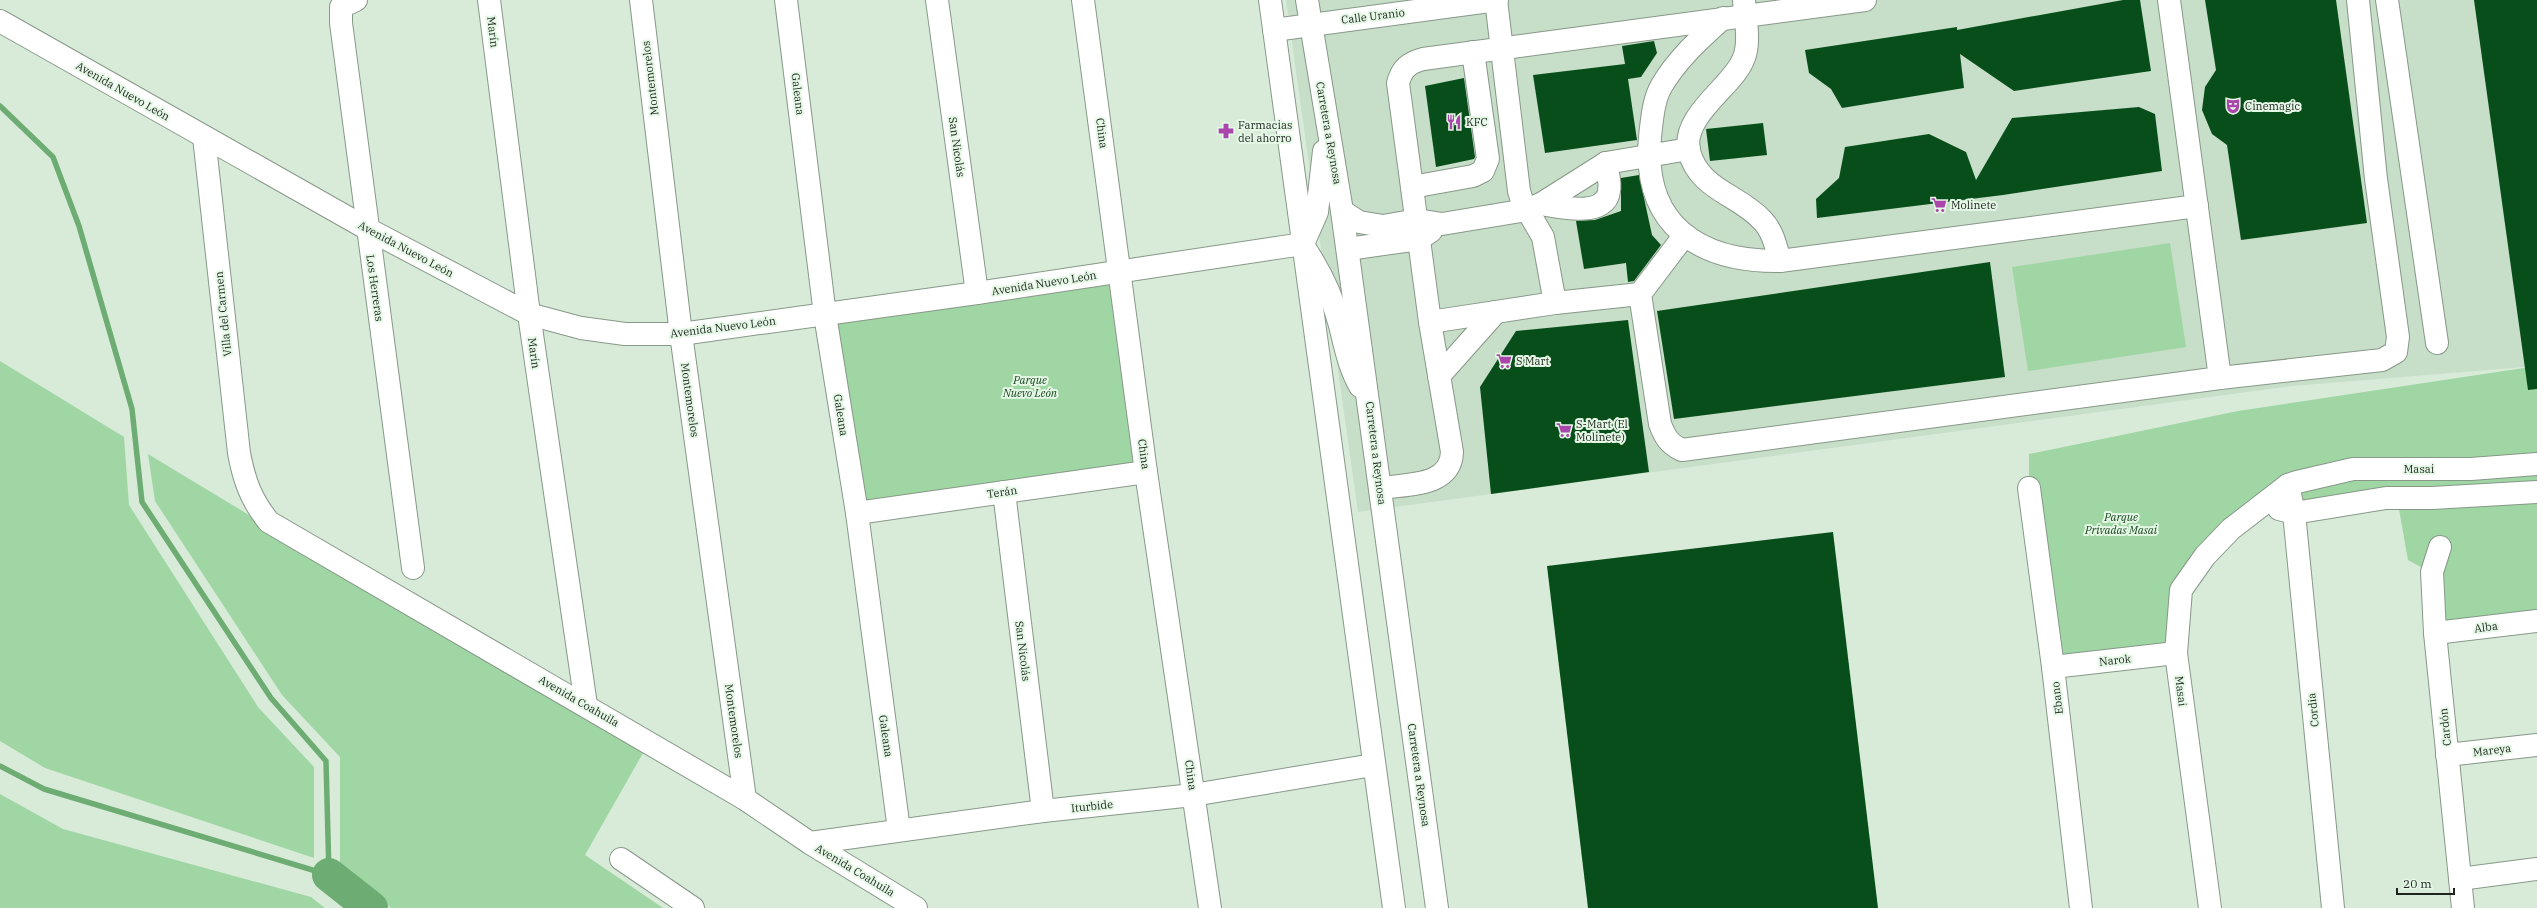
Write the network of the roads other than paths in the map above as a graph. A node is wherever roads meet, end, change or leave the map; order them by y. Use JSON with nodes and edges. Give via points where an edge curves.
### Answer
{"nodes":[{"id":1,"x":489,"y":0,"type":"edge"},
{"id":2,"x":641,"y":0,"type":"edge"},
{"id":3,"x":786,"y":0,"type":"edge"},
{"id":4,"x":937,"y":0,"type":"edge"},
{"id":5,"x":1084,"y":0,"type":"edge"},
{"id":6,"x":1270,"y":0,"type":"edge"},
{"id":7,"x":1307,"y":0,"type":"edge"},
{"id":8,"x":1496,"y":0,"type":"edge"},
{"id":9,"x":1865,"y":0,"type":"edge"},
{"id":10,"x":2169,"y":0,"type":"edge"},
{"id":11,"x":2358,"y":0,"type":"edge"},
{"id":12,"x":2387,"y":0,"type":"edge"},
{"id":13,"x":349,"y":4,"type":"edge"},
{"id":14,"x":1744,"y":8,"type":"edge"},
{"id":15,"x":1723,"y":18,"type":"junction"},
{"id":16,"x":0,"y":21,"type":"edge"},
{"id":17,"x":1311,"y":24,"type":"junction"},
{"id":18,"x":1274,"y":30,"type":"junction"},
{"id":19,"x":1502,"y":48,"type":"junction"},
{"id":20,"x":1473,"y":52,"type":"junction"},
{"id":21,"x":1326,"y":121,"type":"junction"},
{"id":22,"x":204,"y":137,"type":"junction"},
{"id":23,"x":1689,"y":149,"type":"junction"},
{"id":24,"x":1648,"y":156,"type":"junction"},
{"id":25,"x":1606,"y":163,"type":"junction"},
{"id":26,"x":1412,"y":187,"type":"junction"},
{"id":27,"x":2197,"y":206,"type":"junction"},
{"id":28,"x":1534,"y":207,"type":"junction"},
{"id":29,"x":1342,"y":211,"type":"junction"},
{"id":30,"x":366,"y":228,"type":"junction"},
{"id":31,"x":1418,"y":230,"type":"junction"},
{"id":32,"x":1684,"y":236,"type":"junction"},
{"id":33,"x":1303,"y":244,"type":"junction"},
{"id":34,"x":1348,"y":249,"type":"junction"},
{"id":35,"x":1780,"y":261,"type":"junction"},
{"id":36,"x":1120,"y":271,"type":"junction"},
{"id":37,"x":977,"y":293,"type":"junction"},
{"id":38,"x":1640,"y":294,"type":"junction"},
{"id":39,"x":1555,"y":303,"type":"junction"},
{"id":40,"x":1496,"y":312,"type":"junction"},
{"id":41,"x":529,"y":314,"type":"junction"},
{"id":42,"x":825,"y":315,"type":"junction"},
{"id":43,"x":1430,"y":322,"type":"junction"},
{"id":44,"x":681,"y":334,"type":"junction"},
{"id":45,"x":2437,"y":343,"type":"dead end"},
{"id":46,"x":1439,"y":376,"type":"junction"},
{"id":47,"x":2220,"y":378,"type":"junction"},
{"id":48,"x":1370,"y":402,"type":"junction"},
{"id":49,"x":2537,"y":464,"type":"edge"},
{"id":50,"x":2394,"y":469,"type":"junction"},
{"id":51,"x":1146,"y":472,"type":"junction"},
{"id":52,"x":2288,"y":485,"type":"junction"},
{"id":53,"x":1380,"y":488,"type":"junction"},
{"id":54,"x":2029,"y":488,"type":"dead end"},
{"id":55,"x":248,"y":490,"type":"joint"},
{"id":56,"x":1004,"y":492,"type":"junction"},
{"id":57,"x":2537,"y":492,"type":"edge"},
{"id":58,"x":2397,"y":498,"type":"junction"},
{"id":59,"x":2262,"y":506,"type":"junction"},
{"id":60,"x":857,"y":512,"type":"junction"},
{"id":61,"x":2294,"y":512,"type":"junction"},
{"id":62,"x":2440,"y":547,"type":"dead end"},
{"id":63,"x":413,"y":568,"type":"dead end"},
{"id":64,"x":2537,"y":621,"type":"edge"},
{"id":65,"x":2435,"y":633,"type":"junction"},
{"id":66,"x":2176,"y":653,"type":"junction"},
{"id":67,"x":2053,"y":667,"type":"junction"},
{"id":68,"x":586,"y":705,"type":"junction"},
{"id":69,"x":2537,"y":745,"type":"edge"},
{"id":70,"x":2447,"y":755,"type":"junction"},
{"id":71,"x":1373,"y":765,"type":"junction"},
{"id":72,"x":1193,"y":795,"type":"junction"},
{"id":73,"x":745,"y":799,"type":"junction"},
{"id":74,"x":1043,"y":811,"type":"junction"},
{"id":75,"x":899,"y":830,"type":"junction"},
{"id":76,"x":810,"y":843,"type":"junction"},
{"id":77,"x":621,"y":859,"type":"dead end"},
{"id":78,"x":2537,"y":869,"type":"edge"},
{"id":79,"x":2460,"y":879,"type":"junction"},
{"id":80,"x":694,"y":908,"type":"edge"},
{"id":81,"x":916,"y":908,"type":"edge"},
{"id":82,"x":1210,"y":908,"type":"edge"},
{"id":83,"x":1394,"y":908,"type":"edge"},
{"id":84,"x":1437,"y":908,"type":"edge"},
{"id":85,"x":2081,"y":908,"type":"edge"},
{"id":86,"x":2210,"y":908,"type":"edge"},
{"id":87,"x":2333,"y":908,"type":"edge"},
{"id":88,"x":2463,"y":908,"type":"edge"}],
"edges":[{"from":1,"to":41,"type":"street","name":"Marín"},
{"from":2,"to":44,"type":"street","name":"Montemorelos"},
{"from":3,"to":42,"type":"street","name":"Galeana"},
{"from":4,"to":37,"type":"street","name":"San Nicolás"},
{"from":5,"to":36,"type":"street","name":"China"},
{"from":6,"to":18,"type":"street"},
{"from":7,"to":17,"type":"street","name":"Carretera a Reynosa"},
{"from":8,"to":17,"type":"street","name":"Calle Uranio"},
{"from":8,"to":19,"type":"street"},
{"from":9,"to":14,"type":"street"},
{"from":10,"to":27,"type":"street"},
{"from":11,"to":47,"type":"street","via":[[2376,179],[2398,337],[2396,352],[2382,360]]},
{"from":12,"to":45,"type":"street"},
{"from":13,"to":30,"type":"street","name":"Los Herreras","via":[[340,23]]},
{"from":14,"to":15,"type":"street"},
{"from":14,"to":23,"type":"street","via":[[1747,45],[1744,59],[1738,70],[1706,104],[1690,134]]},
{"from":15,"to":19,"type":"street"},
{"from":15,"to":24,"type":"street","via":[[1687,50],[1661,86],[1653,110]]},
{"from":16,"to":22,"type":"street","name":"Avenida Nuevo León"},
{"from":17,"to":18,"type":"street","name":"Calle Uranio"},
{"from":17,"to":21,"type":"street","name":"Carretera a Reynosa"},
{"from":18,"to":33,"type":"street"},
{"from":19,"to":20,"type":"street"},
{"from":19,"to":28,"type":"street","via":[[1519,191]]},
{"from":20,"to":26,"type":"street","via":[[1423,58],[1406,66],[1400,73],[1398,83]]},
{"from":20,"to":26,"type":"street","via":[[1488,159],[1483,171],[1473,176]]},
{"from":21,"to":29,"type":"street","name":"Carretera a Reynosa"},
{"from":21,"to":33,"type":"street","via":[[1317,212]]},
{"from":22,"to":30,"type":"street","name":"Avenida Nuevo León"},
{"from":22,"to":55,"type":"street","name":"Villa del Carmen","via":[[239,453]]},
{"from":23,"to":24,"type":"street"},
{"from":23,"to":35,"type":"street","via":[[1693,164],[1714,188],[1763,220],[1773,238]]},
{"from":24,"to":25,"type":"street"},
{"from":24,"to":32,"type":"street","via":[[1661,206]]},
{"from":25,"to":28,"type":"street"},
{"from":25,"to":28,"type":"street","via":[[1610,191],[1604,201],[1596,207],[1580,210]]},
{"from":26,"to":31,"type":"street"},
{"from":27,"to":35,"type":"street"},
{"from":27,"to":47,"type":"street"},
{"from":28,"to":31,"type":"street"},
{"from":28,"to":39,"type":"street","via":[[1543,237]]},
{"from":29,"to":31,"type":"street","via":[[1369,225]]},
{"from":29,"to":34,"type":"street","name":"Carretera a Reynosa"},
{"from":30,"to":41,"type":"street","name":"Avenida Nuevo León"},
{"from":30,"to":63,"type":"street","name":"Los Herreras"},
{"from":31,"to":34,"type":"street"},
{"from":31,"to":43,"type":"street"},
{"from":32,"to":35,"type":"street","via":[[1706,250],[1730,258],[1755,262]]},
{"from":32,"to":38,"type":"street"},
{"from":33,"to":36,"type":"street","name":"Avenida Nuevo León"},
{"from":33,"to":48,"type":"street","via":[[1326,282],[1354,376]]},
{"from":33,"to":71,"type":"street"},
{"from":34,"to":48,"type":"street","name":"Carretera a Reynosa"},
{"from":36,"to":37,"type":"street","name":"Avenida Nuevo León"},
{"from":36,"to":51,"type":"street","name":"China"},
{"from":37,"to":42,"type":"street","name":"Avenida Nuevo León"},
{"from":38,"to":39,"type":"street"},
{"from":38,"to":47,"type":"street","via":[[1660,424],[1665,437],[1673,446],[1682,450]]},
{"from":39,"to":40,"type":"street"},
{"from":40,"to":43,"type":"street"},
{"from":40,"to":46,"type":"street"},
{"from":41,"to":44,"type":"street","name":"Avenida Nuevo León","via":[[582,328],[625,334]]},
{"from":41,"to":68,"type":"street","name":"Marín"},
{"from":42,"to":44,"type":"street","name":"Avenida Nuevo León"},
{"from":42,"to":60,"type":"street","name":"Galeana"},
{"from":43,"to":46,"type":"street"},
{"from":44,"to":73,"type":"street","name":"Montemorelos"},
{"from":46,"to":53,"type":"street","via":[[1452,452],[1452,462],[1448,470],[1434,479]]},
{"from":48,"to":53,"type":"street","name":"Carretera a Reynosa"},
{"from":49,"to":50,"type":"street","name":"Masai","via":[[2471,469]]},
{"from":50,"to":52,"type":"street","name":"Masai","via":[[2353,469]]},
{"from":50,"to":58,"type":"street"},
{"from":51,"to":56,"type":"street","name":"Terán"},
{"from":51,"to":72,"type":"street","name":"China"},
{"from":52,"to":59,"type":"street","name":"Masai"},
{"from":52,"to":61,"type":"street","name":"Cordia"},
{"from":53,"to":84,"type":"street","name":"Carretera a Reynosa"},
{"from":54,"to":67,"type":"street","name":"Ebano"},
{"from":55,"to":68,"type":"street","name":"Avenida Coahuila","via":[[269,522]]},
{"from":56,"to":60,"type":"street","name":"Terán"},
{"from":56,"to":74,"type":"street","name":"San Nicolás"},
{"from":57,"to":58,"type":"street"},
{"from":58,"to":61,"type":"street"},
{"from":59,"to":61,"type":"street"},
{"from":59,"to":66,"type":"street","name":"Masai","via":[[2231,529],[2205,556],[2181,590]]},
{"from":60,"to":75,"type":"street","name":"Galeana"},
{"from":61,"to":87,"type":"street","name":"Cordia"},
{"from":62,"to":65,"type":"street","name":"Cardón","via":[[2432,572]]},
{"from":64,"to":65,"type":"street","name":"Alba"},
{"from":65,"to":70,"type":"street","name":"Cardón"},
{"from":66,"to":67,"type":"street","name":"Narok"},
{"from":66,"to":86,"type":"street","name":"Masai"},
{"from":67,"to":85,"type":"street","name":"Ebano"},
{"from":68,"to":73,"type":"street","name":"Avenida Coahuila"},
{"from":69,"to":70,"type":"street","name":"Mareya"},
{"from":70,"to":79,"type":"street","name":"Cardón"},
{"from":71,"to":72,"type":"street","name":"Iturbide"},
{"from":71,"to":83,"type":"street"},
{"from":72,"to":74,"type":"street","name":"Iturbide"},
{"from":72,"to":82,"type":"street","name":"China"},
{"from":73,"to":76,"type":"street","name":"Avenida Coahuila"},
{"from":74,"to":75,"type":"street","name":"Iturbide"},
{"from":75,"to":76,"type":"street","name":"Iturbide"},
{"from":76,"to":81,"type":"street","name":"Avenida Coahuila"},
{"from":77,"to":80,"type":"street"},
{"from":78,"to":79,"type":"street"},
{"from":79,"to":88,"type":"street","name":"Cardón"}]}
